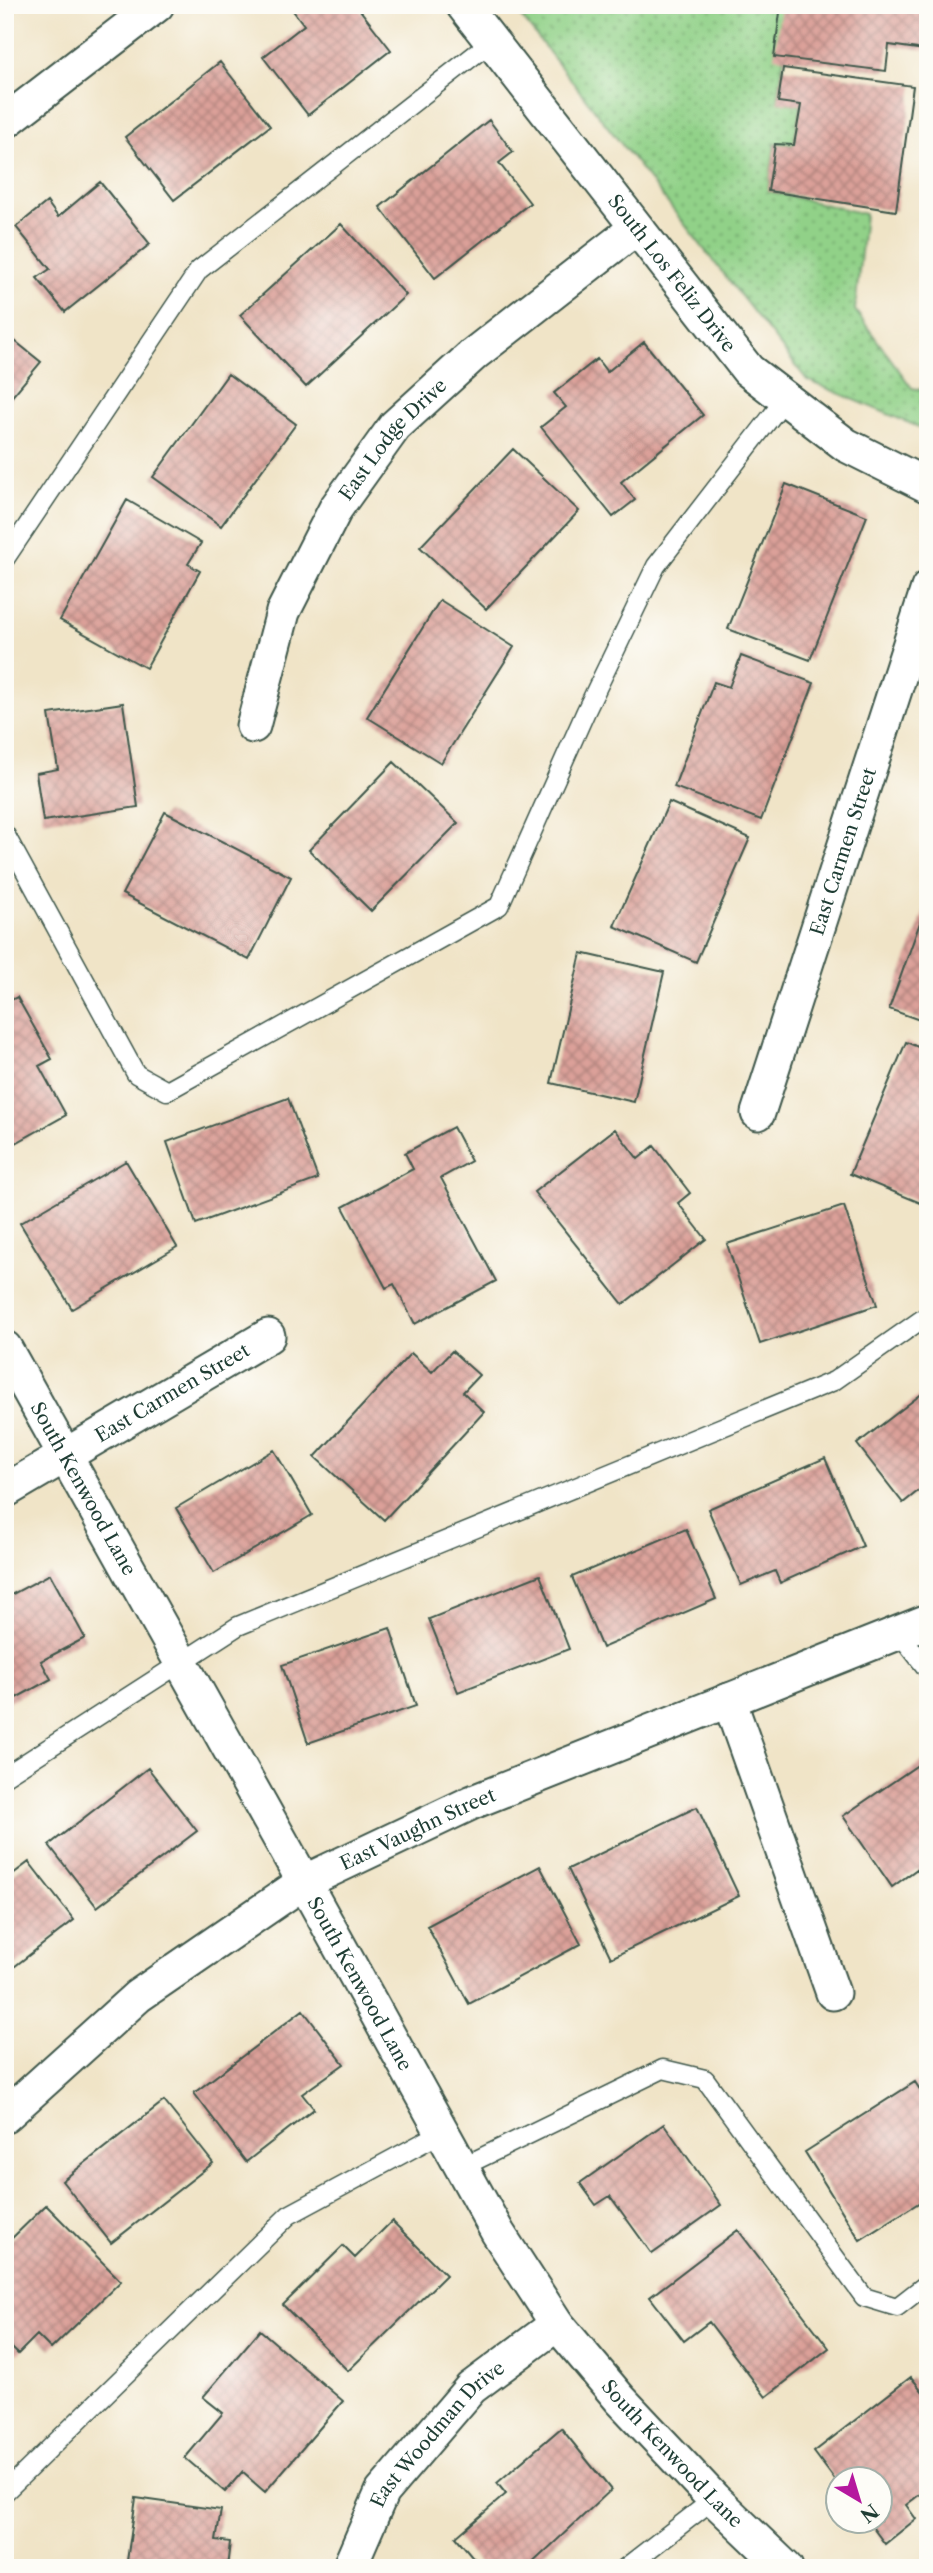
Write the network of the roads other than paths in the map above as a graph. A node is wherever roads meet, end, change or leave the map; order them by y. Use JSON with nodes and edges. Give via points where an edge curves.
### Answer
{"nodes":[{"id":1,"x":157,"y":5,"type":"edge"},
{"id":2,"x":463,"y":5,"type":"edge"},
{"id":3,"x":491,"y":41,"type":"junction"},
{"id":4,"x":5,"y":122,"type":"edge"},
{"id":5,"x":636,"y":228,"type":"junction"},
{"id":6,"x":785,"y":399,"type":"junction"},
{"id":7,"x":928,"y":486,"type":"edge"},
{"id":8,"x":5,"y":559,"type":"edge"},
{"id":9,"x":928,"y":589,"type":"edge"},
{"id":10,"x":253,"y":726,"type":"dead end"},
{"id":11,"x":5,"y":835,"type":"edge"},
{"id":12,"x":758,"y":1113,"type":"dead end"},
{"id":13,"x":928,"y":1315,"type":"edge"},
{"id":14,"x":268,"y":1336,"type":"dead end"},
{"id":15,"x":5,"y":1349,"type":"edge"},
{"id":16,"x":64,"y":1456,"type":"junction"},
{"id":17,"x":5,"y":1491,"type":"edge"},
{"id":18,"x":913,"y":1627,"type":"edge"},
{"id":19,"x":179,"y":1662,"type":"junction"},
{"id":20,"x":928,"y":1670,"type":"edge"},
{"id":21,"x":729,"y":1700,"type":"junction"},
{"id":22,"x":5,"y":1776,"type":"edge"},
{"id":23,"x":304,"y":1882,"type":"junction"},
{"id":24,"x":833,"y":1993,"type":"dead end"},
{"id":25,"x":5,"y":2116,"type":"edge"},
{"id":26,"x":441,"y":2133,"type":"junction"},
{"id":27,"x":462,"y":2167,"type":"junction"},
{"id":28,"x":928,"y":2283,"type":"edge"},
{"id":29,"x":557,"y":2323,"type":"junction"},
{"id":30,"x":5,"y":2492,"type":"edge"},
{"id":31,"x":713,"y":2499,"type":"junction"},
{"id":32,"x":349,"y":2568,"type":"edge"},
{"id":33,"x":625,"y":2568,"type":"edge"},
{"id":34,"x":786,"y":2568,"type":"edge"}],
"edges":[{"from":1,"to":4,"type":"street"},
{"from":2,"to":3,"type":"street","name":"South Los Feliz Drive"},
{"from":3,"to":5,"type":"street","name":"South Los Feliz Drive"},
{"from":3,"to":8,"type":"lane","via":[[199,270]]},
{"from":5,"to":6,"type":"street","name":"South Los Feliz Drive","via":[[748,370]]},
{"from":5,"to":10,"type":"street","name":"East Lodge Drive","via":[[474,354],[396,426],[336,508],[283,612]]},
{"from":6,"to":7,"type":"street","name":"South Los Feliz Drive","via":[[846,445]]},
{"from":6,"to":11,"type":"lane","via":[[656,566],[499,906],[167,1091],[136,1074]]},
{"from":9,"to":12,"type":"street","name":"East Carmen Street"},
{"from":13,"to":19,"type":"lane","via":[[834,1381],[238,1626]]},
{"from":14,"to":16,"type":"street","name":"East Carmen Street"},
{"from":15,"to":16,"type":"street","name":"South Kenwood Lane"},
{"from":16,"to":17,"type":"street","name":"East Carmen Street"},
{"from":16,"to":19,"type":"street","name":"South Kenwood Lane"},
{"from":18,"to":20,"type":"lane"},
{"from":18,"to":21,"type":"street","name":"East Vaughn Street"},
{"from":19,"to":22,"type":"lane"},
{"from":19,"to":23,"type":"street","name":"South Kenwood Lane"},
{"from":21,"to":23,"type":"street","name":"East Vaughn Street","via":[[473,1802]]},
{"from":21,"to":24,"type":"street"},
{"from":23,"to":25,"type":"street","name":"East Vaughn Street","via":[[138,1996]]},
{"from":23,"to":26,"type":"street","name":"South Kenwood Lane"},
{"from":26,"to":27,"type":"street","name":"South Kenwood Lane"},
{"from":26,"to":30,"type":"lane","via":[[289,2215]]},
{"from":27,"to":28,"type":"lane","via":[[663,2069],[694,2076],[705,2079],[864,2297],[897,2307]]},
{"from":27,"to":29,"type":"street","name":"South Kenwood Lane","via":[[498,2233]]},
{"from":29,"to":31,"type":"street","name":"South Kenwood Lane"},
{"from":29,"to":32,"type":"street","name":"East Woodman Drive","via":[[471,2388],[382,2492]]},
{"from":31,"to":33,"type":"lane"},
{"from":31,"to":34,"type":"street","name":"South Kenwood Lane"}]}
